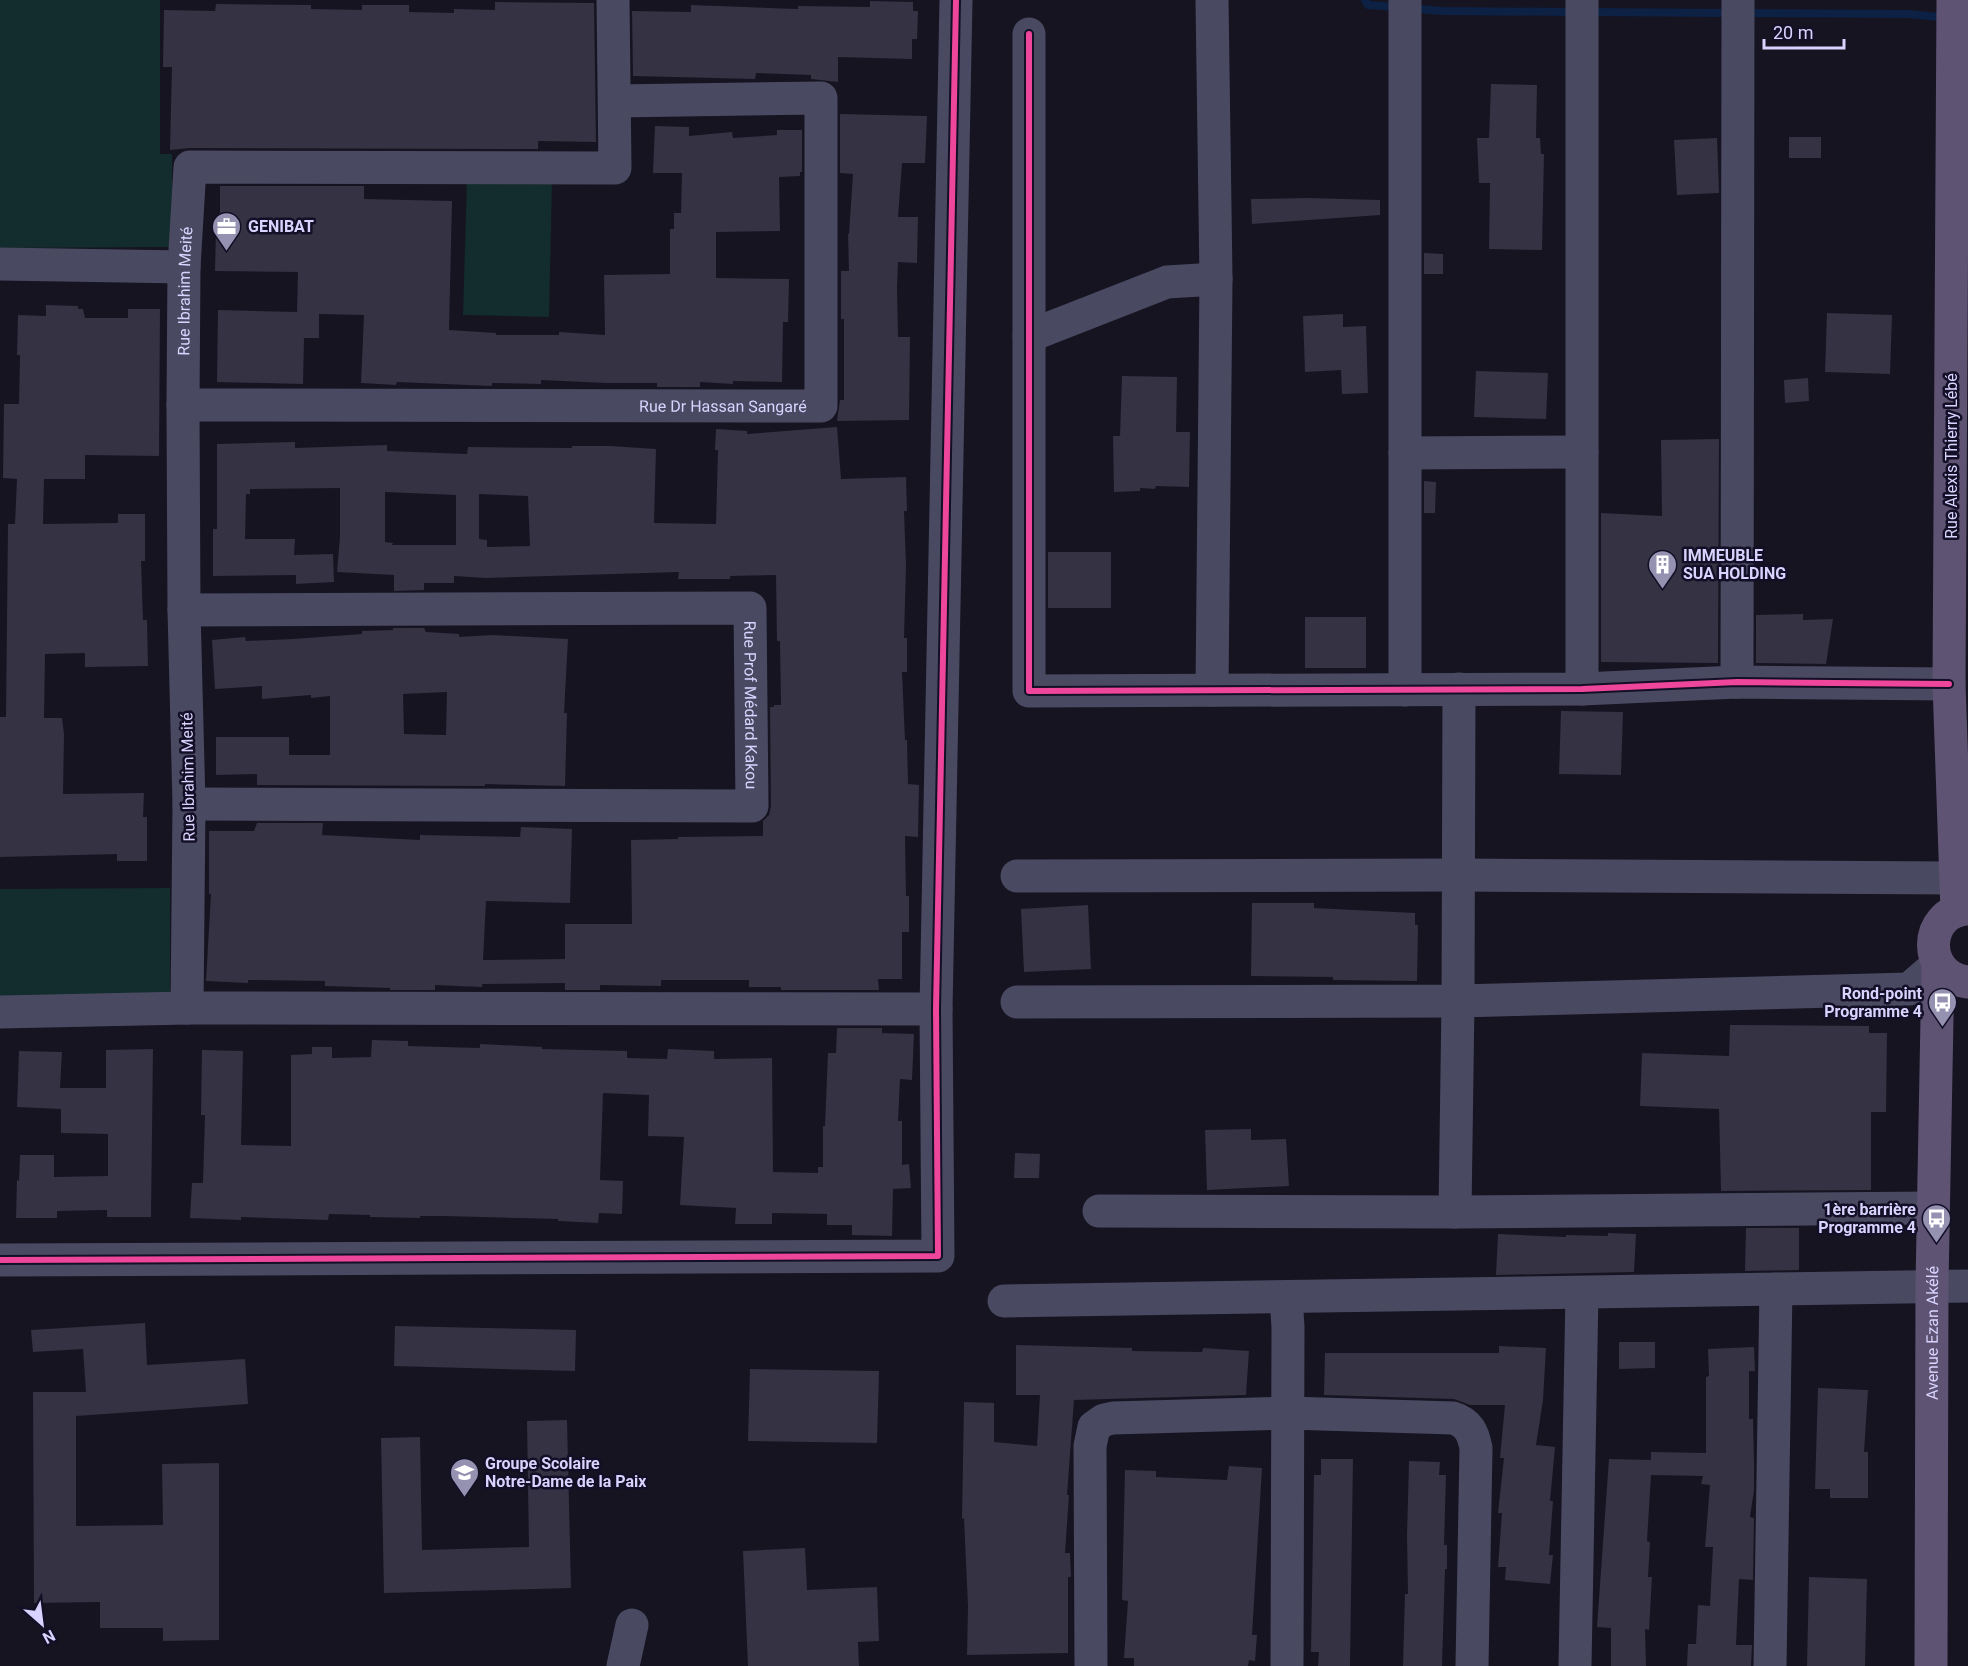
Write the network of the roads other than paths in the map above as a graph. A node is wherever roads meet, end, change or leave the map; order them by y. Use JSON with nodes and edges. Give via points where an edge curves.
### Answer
{"nodes":[{"id":1,"x":613,"y":0,"type":"edge"},
{"id":2,"x":956,"y":0,"type":"edge"},
{"id":3,"x":1212,"y":0,"type":"edge"},
{"id":4,"x":1405,"y":0,"type":"edge"},
{"id":5,"x":1582,"y":0,"type":"edge"},
{"id":6,"x":1737,"y":0,"type":"edge"},
{"id":7,"x":1953,"y":0,"type":"edge"},
{"id":8,"x":1029,"y":34,"type":"dead end"},
{"id":9,"x":615,"y":101,"type":"junction"},
{"id":10,"x":0,"y":264,"type":"edge"},
{"id":11,"x":184,"y":267,"type":"junction"},
{"id":12,"x":1216,"y":279,"type":"junction"},
{"id":13,"x":1029,"y":336,"type":"junction"},
{"id":14,"x":183,"y":405,"type":"junction"},
{"id":15,"x":1582,"y":452,"type":"junction"},
{"id":16,"x":1405,"y":453,"type":"junction"},
{"id":17,"x":184,"y":610,"type":"junction"},
{"id":18,"x":1737,"y":682,"type":"junction"},
{"id":19,"x":1949,"y":684,"type":"junction"},
{"id":20,"x":1582,"y":689,"type":"junction"},
{"id":21,"x":1212,"y":690,"type":"junction"},
{"id":22,"x":1405,"y":690,"type":"junction"},
{"id":23,"x":1459,"y":690,"type":"junction"},
{"id":24,"x":189,"y":804,"type":"junction"},
{"id":25,"x":1458,"y":875,"type":"junction"},
{"id":26,"x":1017,"y":876,"type":"dead end"},
{"id":27,"x":1955,"y":878,"type":"junction"},
{"id":28,"x":1962,"y":910,"type":"edge"},
{"id":29,"x":1938,"y":964,"type":"junction"},
{"id":30,"x":1968,"y":982,"type":"edge"},
{"id":31,"x":1458,"y":1001,"type":"junction"},
{"id":32,"x":1017,"y":1002,"type":"dead end"},
{"id":33,"x":187,"y":1008,"type":"junction"},
{"id":34,"x":936,"y":1010,"type":"junction"},
{"id":35,"x":0,"y":1012,"type":"edge"},
{"id":36,"x":1934,"y":1208,"type":"junction"},
{"id":37,"x":1099,"y":1211,"type":"dead end"},
{"id":38,"x":1455,"y":1212,"type":"junction"},
{"id":39,"x":0,"y":1260,"type":"edge"},
{"id":40,"x":1932,"y":1285,"type":"junction"},
{"id":41,"x":1968,"y":1286,"type":"edge"},
{"id":42,"x":1776,"y":1289,"type":"junction"},
{"id":43,"x":1582,"y":1293,"type":"junction"},
{"id":44,"x":1286,"y":1297,"type":"junction"},
{"id":45,"x":1004,"y":1301,"type":"dead end"},
{"id":46,"x":1288,"y":1413,"type":"junction"},
{"id":47,"x":632,"y":1625,"type":"dead end"},
{"id":48,"x":622,"y":1666,"type":"edge"},
{"id":49,"x":1091,"y":1666,"type":"edge"},
{"id":50,"x":1287,"y":1666,"type":"edge"},
{"id":51,"x":1472,"y":1666,"type":"edge"},
{"id":52,"x":1575,"y":1666,"type":"edge"},
{"id":53,"x":1770,"y":1666,"type":"edge"},
{"id":54,"x":1931,"y":1666,"type":"edge"}],
"edges":[{"from":1,"to":9,"type":"street","name":"Rue Ibrahim Meité"},
{"from":2,"to":34,"type":"street"},
{"from":3,"to":12,"type":"street"},
{"from":4,"to":16,"type":"street"},
{"from":5,"to":15,"type":"street"},
{"from":6,"to":18,"type":"street"},
{"from":7,"to":19,"type":"main road","name":"Rue Alexis Thierry Lébé"},
{"from":8,"to":13,"type":"street"},
{"from":9,"to":11,"type":"street","name":"Rue Ibrahim Meité","via":[[615,168],[190,167]]},
{"from":9,"to":14,"type":"street","name":"Rue Dr Hassan Sangaré","via":[[821,98],[820,406]]},
{"from":10,"to":11,"type":"street"},
{"from":11,"to":14,"type":"street","name":"Rue Ibrahim Meité"},
{"from":12,"to":13,"type":"street","via":[[1167,282]]},
{"from":12,"to":21,"type":"street"},
{"from":13,"to":21,"type":"street","via":[[1029,691]]},
{"from":14,"to":17,"type":"street","name":"Rue Ibrahim Meité"},
{"from":15,"to":16,"type":"street"},
{"from":15,"to":20,"type":"street"},
{"from":16,"to":22,"type":"street"},
{"from":17,"to":24,"type":"street","name":"Rue Ibrahim Meité"},
{"from":17,"to":24,"type":"street","name":"Rue Prof Médard Kakou","via":[[750,608],[752,806]]},
{"from":18,"to":19,"type":"street"},
{"from":18,"to":20,"type":"street"},
{"from":19,"to":27,"type":"main road","name":"Rue Alexis Thierry Lébé"},
{"from":20,"to":23,"type":"street"},
{"from":21,"to":22,"type":"street"},
{"from":22,"to":23,"type":"street"},
{"from":23,"to":25,"type":"street"},
{"from":24,"to":33,"type":"street","name":"Rue Ibrahim Meité"},
{"from":25,"to":26,"type":"street"},
{"from":25,"to":27,"type":"street"},
{"from":25,"to":31,"type":"street"},
{"from":27,"to":28,"type":"main road","name":"Rue Alexis Thierry Lébé"},
{"from":28,"to":29,"type":"main road","name":"Avenue Ezan Akélé","via":[[1943,920],[1936,930],[1933,941]]},
{"from":29,"to":30,"type":"main road","via":[[1945,973]]},
{"from":29,"to":31,"type":"street","via":[[1909,988]]},
{"from":29,"to":36,"type":"main road","name":"Avenue Ezan Akélé"},
{"from":31,"to":32,"type":"street"},
{"from":31,"to":38,"type":"street"},
{"from":33,"to":34,"type":"street"},
{"from":33,"to":35,"type":"street"},
{"from":34,"to":39,"type":"street","via":[[938,1256]]},
{"from":36,"to":38,"type":"street"},
{"from":36,"to":40,"type":"main road","name":"Avenue Ezan Akélé"},
{"from":37,"to":38,"type":"street"},
{"from":40,"to":41,"type":"street"},
{"from":40,"to":42,"type":"street"},
{"from":40,"to":54,"type":"main road","name":"Avenue Ezan Akélé"},
{"from":42,"to":43,"type":"street"},
{"from":42,"to":53,"type":"street"},
{"from":43,"to":44,"type":"street"},
{"from":43,"to":52,"type":"street"},
{"from":44,"to":45,"type":"street"},
{"from":44,"to":46,"type":"street"},
{"from":46,"to":49,"type":"street","via":[[1113,1418],[1094,1427],[1090,1446]]},
{"from":46,"to":50,"type":"street"},
{"from":46,"to":51,"type":"street","via":[[1453,1418],[1469,1426],[1476,1448]]},
{"from":47,"to":48,"type":"street"}]}
